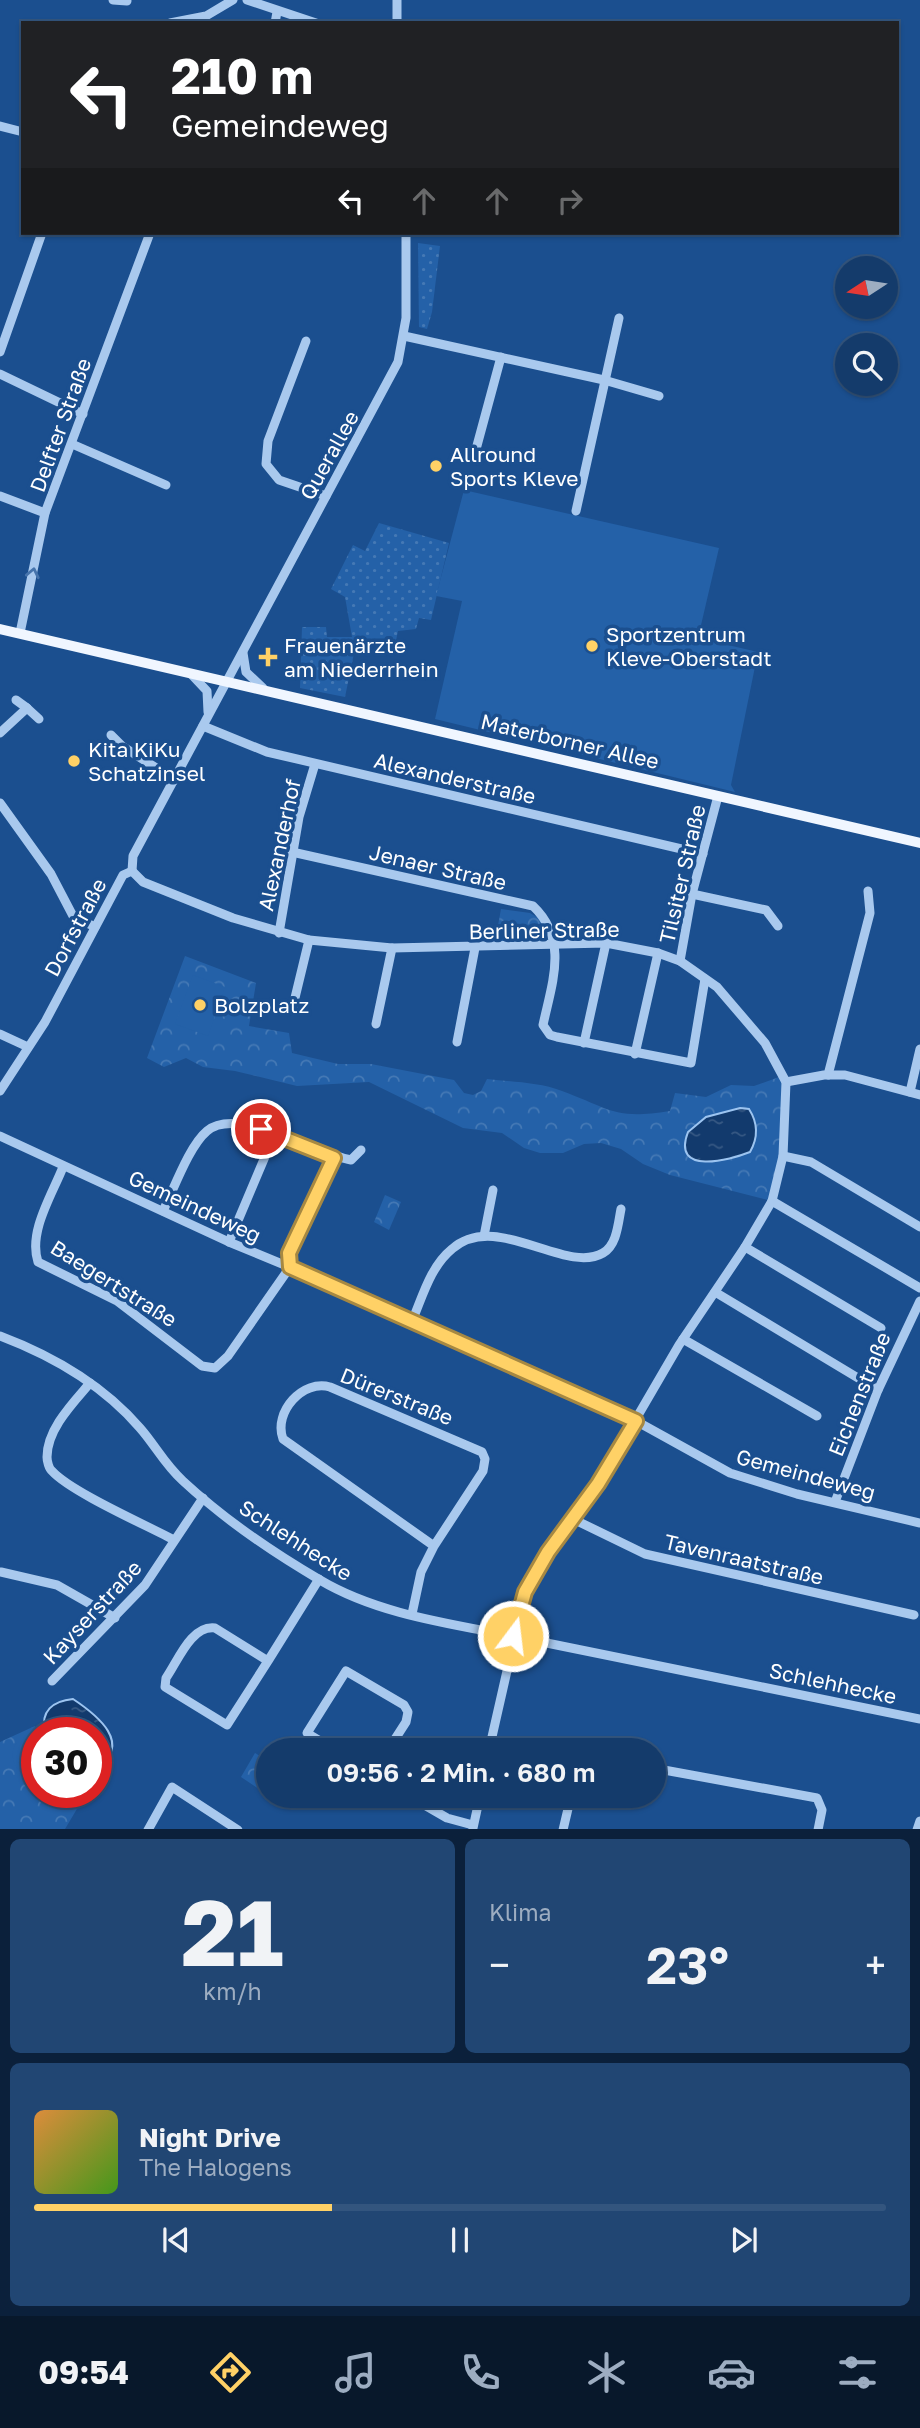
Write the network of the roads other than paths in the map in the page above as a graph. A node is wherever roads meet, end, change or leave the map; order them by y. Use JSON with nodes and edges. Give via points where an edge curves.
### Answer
{"nodes":[{"id":1,"x":113,"y":0,"type":"edge"},
{"id":2,"x":233,"y":0,"type":"edge"},
{"id":3,"x":247,"y":0,"type":"edge"},
{"id":4,"x":397,"y":0,"type":"edge"},
{"id":5,"x":127,"y":1,"type":"edge"},
{"id":6,"x":277,"y":12,"type":"junction"},
{"id":7,"x":180,"y":21,"type":"edge"},
{"id":8,"x":275,"y":21,"type":"edge"},
{"id":9,"x":309,"y":21,"type":"edge"},
{"id":10,"x":397,"y":21,"type":"edge"},
{"id":11,"x":0,"y":126,"type":"edge"},
{"id":12,"x":21,"y":131,"type":"edge"},
{"id":13,"x":41,"y":235,"type":"edge"},
{"id":14,"x":149,"y":235,"type":"edge"},
{"id":15,"x":406,"y":235,"type":"edge"},
{"id":16,"x":619,"y":318,"type":"dead end"},
{"id":17,"x":404,"y":335,"type":"junction"},
{"id":18,"x":306,"y":341,"type":"dead end"},
{"id":19,"x":0,"y":352,"type":"edge"},
{"id":20,"x":501,"y":357,"type":"junction"},
{"id":21,"x":0,"y":374,"type":"edge"},
{"id":22,"x":604,"y":380,"type":"junction"},
{"id":23,"x":659,"y":396,"type":"dead end"},
{"id":24,"x":83,"y":414,"type":"junction"},
{"id":25,"x":72,"y":444,"type":"junction"},
{"id":26,"x":475,"y":453,"type":"dead end"},
{"id":27,"x":166,"y":485,"type":"dead end"},
{"id":28,"x":0,"y":496,"type":"edge"},
{"id":29,"x":326,"y":496,"type":"junction"},
{"id":30,"x":576,"y":511,"type":"dead end"},
{"id":31,"x":45,"y":513,"type":"junction"},
{"id":32,"x":0,"y":629,"type":"edge"},
{"id":33,"x":20,"y":633,"type":"junction"},
{"id":34,"x":244,"y":648,"type":"junction"},
{"id":35,"x":187,"y":670,"type":"junction"},
{"id":36,"x":228,"y":680,"type":"junction"},
{"id":37,"x":263,"y":688,"type":"junction"},
{"id":38,"x":16,"y":700,"type":"dead end"},
{"id":39,"x":27,"y":708,"type":"junction"},
{"id":40,"x":39,"y":719,"type":"dead end"},
{"id":41,"x":205,"y":722,"type":"junction"},
{"id":42,"x":0,"y":733,"type":"edge"},
{"id":43,"x":111,"y":736,"type":"dead end"},
{"id":44,"x":315,"y":764,"type":"junction"},
{"id":45,"x":174,"y":780,"type":"junction"},
{"id":46,"x":718,"y":796,"type":"junction"},
{"id":47,"x":2,"y":811,"type":"edge"},
{"id":48,"x":920,"y":843,"type":"edge"},
{"id":49,"x":292,"y":852,"type":"junction"},
{"id":50,"x":704,"y":854,"type":"junction"},
{"id":51,"x":132,"y":871,"type":"junction"},
{"id":52,"x":868,"y":891,"type":"dead end"},
{"id":53,"x":692,"y":894,"type":"junction"},
{"id":54,"x":778,"y":926,"type":"dead end"},
{"id":55,"x":94,"y":927,"type":"junction"},
{"id":56,"x":279,"y":933,"type":"junction"},
{"id":57,"x":309,"y":940,"type":"junction"},
{"id":58,"x":606,"y":943,"type":"junction"},
{"id":59,"x":556,"y":944,"type":"junction"},
{"id":60,"x":392,"y":948,"type":"junction"},
{"id":61,"x":475,"y":948,"type":"junction"},
{"id":62,"x":657,"y":953,"type":"junction"},
{"id":63,"x":680,"y":961,"type":"junction"},
{"id":64,"x":705,"y":979,"type":"junction"},
{"id":65,"x":293,"y":1006,"type":"dead end"},
{"id":66,"x":376,"y":1024,"type":"dead end"},
{"id":67,"x":0,"y":1034,"type":"edge"},
{"id":68,"x":457,"y":1042,"type":"dead end"},
{"id":69,"x":584,"y":1043,"type":"junction"},
{"id":70,"x":28,"y":1047,"type":"junction"},
{"id":71,"x":920,"y":1049,"type":"edge"},
{"id":72,"x":635,"y":1054,"type":"junction"},
{"id":73,"x":828,"y":1075,"type":"junction"},
{"id":74,"x":786,"y":1082,"type":"junction"},
{"id":75,"x":0,"y":1091,"type":"edge"},
{"id":76,"x":915,"y":1093,"type":"edge"},
{"id":77,"x":275,"y":1133,"type":"junction"},
{"id":78,"x":0,"y":1136,"type":"edge"},
{"id":79,"x":361,"y":1150,"type":"dead end"},
{"id":80,"x":783,"y":1156,"type":"junction"},
{"id":81,"x":334,"y":1158,"type":"junction"},
{"id":82,"x":63,"y":1167,"type":"junction"},
{"id":83,"x":493,"y":1189,"type":"dead end"},
{"id":84,"x":772,"y":1201,"type":"junction"},
{"id":85,"x":621,"y":1209,"type":"dead end"},
{"id":86,"x":163,"y":1211,"type":"junction"},
{"id":87,"x":920,"y":1227,"type":"edge"},
{"id":88,"x":484,"y":1236,"type":"junction"},
{"id":89,"x":229,"y":1242,"type":"junction"},
{"id":90,"x":745,"y":1247,"type":"junction"},
{"id":91,"x":290,"y":1267,"type":"junction"},
{"id":92,"x":920,"y":1288,"type":"edge"},
{"id":93,"x":715,"y":1292,"type":"junction"},
{"id":94,"x":920,"y":1301,"type":"edge"},
{"id":95,"x":413,"y":1319,"type":"junction"},
{"id":96,"x":881,"y":1328,"type":"dead end"},
{"id":97,"x":0,"y":1336,"type":"edge"},
{"id":98,"x":683,"y":1339,"type":"junction"},
{"id":99,"x":90,"y":1383,"type":"junction"},
{"id":100,"x":878,"y":1390,"type":"junction"},
{"id":101,"x":817,"y":1416,"type":"dead end"},
{"id":102,"x":636,"y":1421,"type":"junction"},
{"id":103,"x":204,"y":1498,"type":"junction"},
{"id":104,"x":835,"y":1502,"type":"junction"},
{"id":105,"x":573,"y":1519,"type":"junction"},
{"id":106,"x":920,"y":1523,"type":"edge"},
{"id":107,"x":174,"y":1540,"type":"junction"},
{"id":108,"x":434,"y":1546,"type":"junction"},
{"id":109,"x":1,"y":1572,"type":"edge"},
{"id":110,"x":319,"y":1579,"type":"junction"},
{"id":111,"x":412,"y":1614,"type":"junction"},
{"id":112,"x":914,"y":1615,"type":"dead end"},
{"id":113,"x":115,"y":1618,"type":"junction"},
{"id":114,"x":513,"y":1636,"type":"junction"},
{"id":115,"x":268,"y":1661,"type":"junction"},
{"id":116,"x":52,"y":1681,"type":"dead end"},
{"id":117,"x":920,"y":1720,"type":"edge"},
{"id":118,"x":314,"y":1738,"type":"edge"},
{"id":119,"x":396,"y":1738,"type":"edge"},
{"id":120,"x":492,"y":1738,"type":"edge"},
{"id":121,"x":666,"y":1770,"type":"edge"},
{"id":122,"x":430,"y":1808,"type":"edge"},
{"id":123,"x":477,"y":1808,"type":"edge"},
{"id":124,"x":567,"y":1808,"type":"edge"},
{"id":125,"x":920,"y":1821,"type":"edge"},
{"id":126,"x":473,"y":1827,"type":"edge"},
{"id":127,"x":148,"y":1829,"type":"edge"},
{"id":128,"x":239,"y":1829,"type":"edge"},
{"id":129,"x":563,"y":1829,"type":"edge"},
{"id":130,"x":818,"y":1829,"type":"edge"},
{"id":131,"x":917,"y":1829,"type":"edge"}],
"edges":[{"from":1,"to":5,"type":"street"},
{"from":2,"to":7,"type":"street","via":[[206,16]]},
{"from":3,"to":6,"type":"street"},
{"from":4,"to":10,"type":"street"},
{"from":6,"to":8,"type":"street"},
{"from":6,"to":9,"type":"street"},
{"from":11,"to":12,"type":"street"},
{"from":13,"to":19,"type":"street"},
{"from":14,"to":24,"type":"street","name":"Delfter Straße"},
{"from":15,"to":17,"type":"street","name":"Querallee"},
{"from":16,"to":22,"type":"street"},
{"from":17,"to":20,"type":"street"},
{"from":17,"to":29,"type":"street","name":"Querallee","via":[[393,374]]},
{"from":18,"to":29,"type":"street","via":[[268,441],[266,464],[279,480]]},
{"from":20,"to":22,"type":"street"},
{"from":20,"to":26,"type":"street"},
{"from":21,"to":24,"type":"street"},
{"from":22,"to":23,"type":"street"},
{"from":22,"to":30,"type":"street"},
{"from":24,"to":25,"type":"street","name":"Delfter Straße"},
{"from":25,"to":27,"type":"street"},
{"from":25,"to":31,"type":"street","name":"Delfter Straße"},
{"from":28,"to":31,"type":"street"},
{"from":29,"to":34,"type":"street","name":"Querallee"},
{"from":33,"to":31,"type":"street","name":"Delfter Straße","one_way":true},
{"from":32,"to":33,"type":"main road","name":"Materborner Allee"},
{"from":33,"to":35,"type":"main road","name":"Materborner Allee"},
{"from":34,"to":36,"type":"street","name":"Querallee"},
{"from":34,"to":37,"type":"street","via":[[244,668]]},
{"from":35,"to":36,"type":"main road","name":"Materborner Allee"},
{"from":35,"to":41,"type":"street","via":[[208,691]]},
{"from":36,"to":37,"type":"main road","name":"Materborner Allee"},
{"from":36,"to":41,"type":"street","name":"Dorfstraße"},
{"from":37,"to":46,"type":"main road","name":"Materborner Allee"},
{"from":38,"to":39,"type":"street"},
{"from":39,"to":40,"type":"street"},
{"from":39,"to":42,"type":"street"},
{"from":41,"to":44,"type":"street","name":"Alexanderstraße","via":[[267,752]]},
{"from":41,"to":45,"type":"street","name":"Dorfstraße"},
{"from":43,"to":45,"type":"street"},
{"from":44,"to":49,"type":"street","name":"Alexanderhof"},
{"from":44,"to":50,"type":"street","name":"Alexanderstraße"},
{"from":45,"to":51,"type":"street","name":"Dorfstraße","via":[[133,856]]},
{"from":46,"to":48,"type":"main road","name":"Materborner Allee"},
{"from":46,"to":50,"type":"street","name":"Tilsiter Straße"},
{"from":47,"to":55,"type":"street","via":[[51,874],[73,916]]},
{"from":49,"to":56,"type":"street","name":"Alexanderhof"},
{"from":49,"to":59,"type":"street","name":"Jenaer Straße","via":[[533,906],[545,917]]},
{"from":50,"to":53,"type":"street","name":"Tilsiter Straße"},
{"from":51,"to":55,"type":"street","name":"Dorfstraße","via":[[123,875]]},
{"from":51,"to":56,"type":"street","name":"Berliner Straße","via":[[143,882]]},
{"from":52,"to":73,"type":"street","via":[[870,913]]},
{"from":53,"to":54,"type":"street","via":[[766,910]]},
{"from":53,"to":63,"type":"street","name":"Tilsiter Straße"},
{"from":55,"to":70,"type":"street","name":"Dorfstraße"},
{"from":56,"to":57,"type":"street","name":"Berliner Straße"},
{"from":57,"to":60,"type":"street","name":"Berliner Straße"},
{"from":57,"to":65,"type":"street"},
{"from":58,"to":59,"type":"street","name":"Berliner Straße"},
{"from":58,"to":62,"type":"street","name":"Berliner Straße"},
{"from":58,"to":69,"type":"street"},
{"from":59,"to":61,"type":"street","name":"Berliner Straße"},
{"from":59,"to":69,"type":"street","via":[[543,1025],[550,1035]]},
{"from":60,"to":61,"type":"street","name":"Berliner Straße"},
{"from":60,"to":66,"type":"street"},
{"from":61,"to":68,"type":"street"},
{"from":62,"to":63,"type":"street","name":"Berliner Straße"},
{"from":62,"to":72,"type":"street"},
{"from":63,"to":64,"type":"street","name":"Berliner Straße"},
{"from":64,"to":72,"type":"street","via":[[691,1063]]},
{"from":64,"to":74,"type":"street","name":"Berliner Straße","via":[[743,1014]]},
{"from":67,"to":70,"type":"street"},
{"from":69,"to":72,"type":"street"},
{"from":70,"to":75,"type":"street","name":"Dorfstraße"},
{"from":71,"to":76,"type":"street"},
{"from":73,"to":74,"type":"street"},
{"from":73,"to":76,"type":"street"},
{"from":74,"to":80,"type":"street"},
{"from":77,"to":81,"type":"street"},
{"from":77,"to":86,"type":"street","via":[[247,1125],[223,1124],[208,1130]]},
{"from":77,"to":89,"type":"street"},
{"from":78,"to":82,"type":"street","name":"Gemeindeweg"},
{"from":79,"to":81,"type":"street","via":[[351,1160]]},
{"from":80,"to":84,"type":"street"},
{"from":80,"to":87,"type":"street","via":[[811,1162]]},
{"from":81,"to":91,"type":"street","via":[[289,1253]]},
{"from":82,"to":86,"type":"street","name":"Gemeindeweg"},
{"from":82,"to":91,"type":"street","name":"Baegertstraße","via":[[36,1234],[38,1262],[117,1301],[202,1366],[215,1368],[221,1363]]},
{"from":83,"to":88,"type":"street"},
{"from":84,"to":90,"type":"street"},
{"from":84,"to":92,"type":"street"},
{"from":85,"to":88,"type":"street","via":[[611,1244],[595,1256]]},
{"from":86,"to":89,"type":"street","name":"Gemeindeweg"},
{"from":88,"to":95,"type":"street","via":[[466,1239],[445,1256]]},
{"from":89,"to":91,"type":"street","name":"Gemeindeweg"},
{"from":90,"to":93,"type":"street"},
{"from":90,"to":96,"type":"street"},
{"from":91,"to":95,"type":"street","name":"Gemeindeweg"},
{"from":93,"to":98,"type":"street"},
{"from":93,"to":100,"type":"street"},
{"from":94,"to":100,"type":"street","name":"Eichenstraße"},
{"from":95,"to":102,"type":"street","name":"Gemeindeweg"},
{"from":97,"to":99,"type":"street","name":"Schlehhecke","via":[[60,1362]]},
{"from":98,"to":101,"type":"street"},
{"from":98,"to":102,"type":"street"},
{"from":99,"to":103,"type":"street","name":"Schlehhecke","via":[[126,1413],[165,1463]]},
{"from":99,"to":107,"type":"street","via":[[53,1435],[47,1457],[50,1470]]},
{"from":100,"to":104,"type":"street","name":"Eichenstraße"},
{"from":102,"to":104,"type":"street","name":"Gemeindeweg","via":[[730,1473]]},
{"from":102,"to":105,"type":"street"},
{"from":103,"to":107,"type":"street","name":"Kayserstraße"},
{"from":103,"to":110,"type":"street","name":"Schlehhecke"},
{"from":104,"to":106,"type":"street","name":"Gemeindeweg"},
{"from":105,"to":112,"type":"street","name":"Tavenraatstraße","via":[[645,1554]]},
{"from":105,"to":114,"type":"street","via":[[525,1592]]},
{"from":107,"to":113,"type":"street","name":"Kayserstraße","via":[[145,1585]]},
{"from":108,"to":108,"type":"street","name":"Dürerstraße","via":[[483,1471],[482,1452],[330,1387],[303,1388],[281,1421],[283,1439]]},
{"from":108,"to":111,"type":"street","name":"Dürerstraße","via":[[421,1572]]},
{"from":109,"to":113,"type":"street","via":[[57,1585]]},
{"from":110,"to":111,"type":"street","name":"Schlehhecke","via":[[346,1594]]},
{"from":110,"to":115,"type":"street"},
{"from":111,"to":114,"type":"street","name":"Schlehhecke"},
{"from":113,"to":116,"type":"street","name":"Kayserstraße"},
{"from":114,"to":117,"type":"street","name":"Schlehhecke"},
{"from":114,"to":120,"type":"street"},
{"from":115,"to":115,"type":"street","via":[[206,1627],[197,1632],[166,1678],[165,1687],[227,1725]]},
{"from":118,"to":119,"type":"street","via":[[307,1734],[346,1671],[404,1705],[406,1722]]},
{"from":121,"to":130,"type":"street","via":[[817,1798],[822,1810]]},
{"from":122,"to":126,"type":"street"},
{"from":123,"to":126,"type":"street"},
{"from":124,"to":129,"type":"street"},
{"from":125,"to":131,"type":"street"},
{"from":127,"to":128,"type":"street","via":[[173,1787]]}]}
